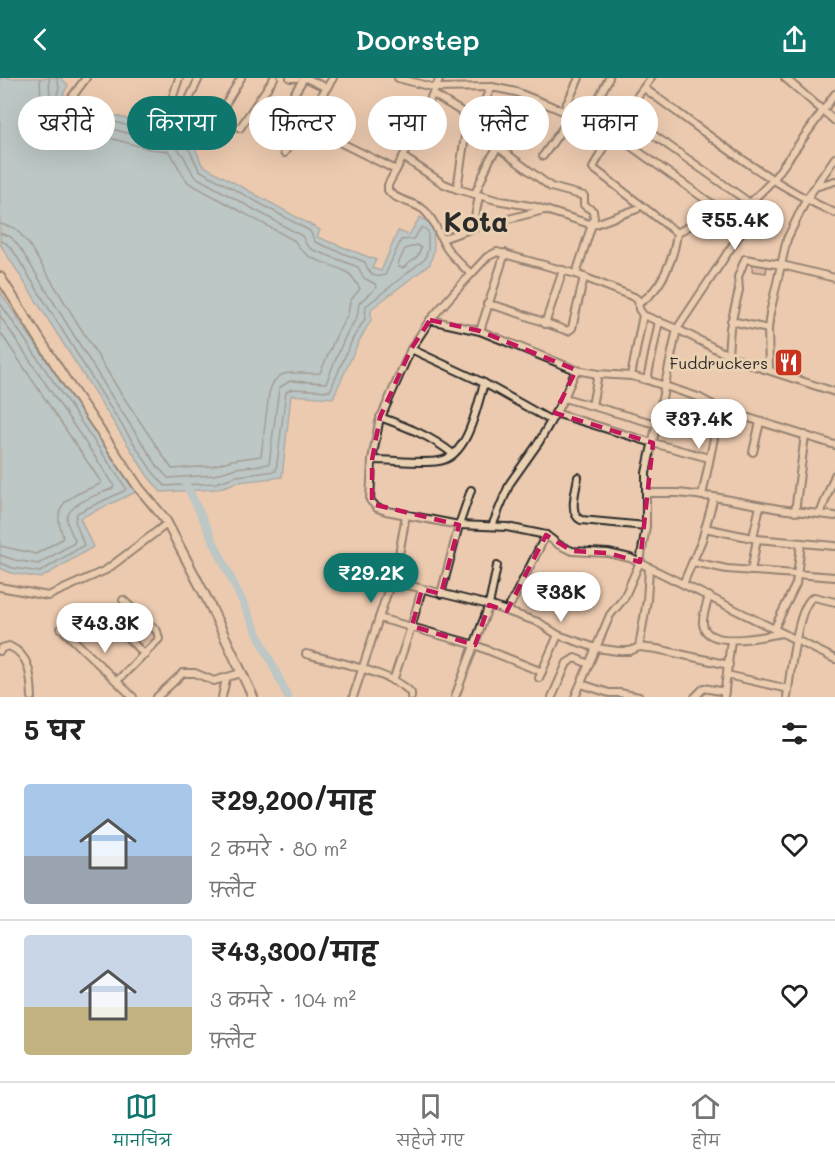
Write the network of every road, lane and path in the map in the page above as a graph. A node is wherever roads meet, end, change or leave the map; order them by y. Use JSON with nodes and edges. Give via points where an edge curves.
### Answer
{"nodes":[{"id":1,"x":86,"y":78,"type":"edge"},
{"id":2,"x":179,"y":78,"type":"edge"},
{"id":3,"x":199,"y":78,"type":"edge"},
{"id":4,"x":241,"y":78,"type":"edge"},
{"id":5,"x":274,"y":78,"type":"edge"},
{"id":6,"x":290,"y":78,"type":"edge"},
{"id":7,"x":297,"y":78,"type":"edge"},
{"id":8,"x":305,"y":78,"type":"edge"},
{"id":9,"x":333,"y":78,"type":"edge"},
{"id":10,"x":398,"y":78,"type":"edge"},
{"id":11,"x":440,"y":78,"type":"edge"},
{"id":12,"x":489,"y":78,"type":"edge"},
{"id":13,"x":579,"y":78,"type":"edge"},
{"id":14,"x":609,"y":78,"type":"edge"},
{"id":15,"x":651,"y":78,"type":"edge"},
{"id":16,"x":785,"y":78,"type":"edge"},
{"id":17,"x":484,"y":86,"type":"junction"},
{"id":18,"x":492,"y":87,"type":"junction"},
{"id":19,"x":327,"y":88,"type":"junction"},
{"id":20,"x":644,"y":88,"type":"junction"},
{"id":21,"x":434,"y":91,"type":"junction"},
{"id":22,"x":835,"y":94,"type":"edge"},
{"id":23,"x":73,"y":96,"type":"edge"},
{"id":24,"x":173,"y":96,"type":"dead end"},
{"id":25,"x":191,"y":96,"type":"edge"},
{"id":26,"x":230,"y":96,"type":"edge"},
{"id":27,"x":293,"y":96,"type":"edge"},
{"id":28,"x":322,"y":96,"type":"edge"},
{"id":29,"x":487,"y":96,"type":"edge"},
{"id":30,"x":524,"y":96,"type":"edge"},
{"id":31,"x":571,"y":96,"type":"edge"},
{"id":32,"x":600,"y":96,"type":"edge"},
{"id":33,"x":638,"y":96,"type":"edge"},
{"id":34,"x":459,"y":109,"type":"edge"},
{"id":35,"x":822,"y":111,"type":"junction"},
{"id":36,"x":835,"y":121,"type":"edge"},
{"id":37,"x":240,"y":128,"type":"dead end"},
{"id":38,"x":561,"y":131,"type":"edge"},
{"id":39,"x":658,"y":138,"type":"edge"},
{"id":40,"x":286,"y":150,"type":"edge"},
{"id":41,"x":354,"y":150,"type":"edge"},
{"id":42,"x":462,"y":150,"type":"edge"},
{"id":43,"x":497,"y":150,"type":"edge"},
{"id":44,"x":502,"y":150,"type":"edge"},
{"id":45,"x":602,"y":150,"type":"edge"},
{"id":46,"x":637,"y":150,"type":"edge"},
{"id":47,"x":284,"y":153,"type":"dead end"},
{"id":48,"x":543,"y":156,"type":"dead end"},
{"id":49,"x":403,"y":158,"type":"junction"},
{"id":50,"x":835,"y":158,"type":"edge"},
{"id":51,"x":396,"y":171,"type":"junction"},
{"id":52,"x":773,"y":180,"type":"junction"},
{"id":53,"x":835,"y":181,"type":"edge"},
{"id":54,"x":815,"y":187,"type":"junction"},
{"id":55,"x":458,"y":189,"type":"junction"},
{"id":56,"x":477,"y":195,"type":"junction"},
{"id":57,"x":807,"y":200,"type":"junction"},
{"id":58,"x":750,"y":203,"type":"junction"},
{"id":59,"x":544,"y":210,"type":"junction"},
{"id":60,"x":637,"y":210,"type":"dead end"},
{"id":61,"x":835,"y":213,"type":"edge"},
{"id":62,"x":592,"y":225,"type":"junction"},
{"id":63,"x":473,"y":228,"type":"junction"},
{"id":64,"x":677,"y":233,"type":"junction"},
{"id":65,"x":442,"y":239,"type":"junction"},
{"id":66,"x":505,"y":253,"type":"junction"},
{"id":67,"x":782,"y":265,"type":"junction"},
{"id":68,"x":563,"y":270,"type":"junction"},
{"id":69,"x":471,"y":274,"type":"junction"},
{"id":70,"x":576,"y":274,"type":"junction"},
{"id":71,"x":0,"y":277,"type":"edge"},
{"id":72,"x":584,"y":277,"type":"junction"},
{"id":73,"x":835,"y":278,"type":"edge"},
{"id":74,"x":639,"y":303,"type":"junction"},
{"id":75,"x":487,"y":304,"type":"junction"},
{"id":76,"x":643,"y":315,"type":"junction"},
{"id":77,"x":430,"y":320,"type":"junction"},
{"id":78,"x":659,"y":321,"type":"junction"},
{"id":79,"x":731,"y":321,"type":"junction"},
{"id":80,"x":545,"y":324,"type":"junction"},
{"id":81,"x":677,"y":329,"type":"junction"},
{"id":82,"x":768,"y":329,"type":"junction"},
{"id":83,"x":480,"y":331,"type":"junction"},
{"id":84,"x":411,"y":349,"type":"junction"},
{"id":85,"x":728,"y":355,"type":"junction"},
{"id":86,"x":576,"y":370,"type":"junction"},
{"id":87,"x":769,"y":370,"type":"junction"},
{"id":88,"x":598,"y":374,"type":"junction"},
{"id":89,"x":631,"y":376,"type":"junction"},
{"id":90,"x":648,"y":380,"type":"junction"},
{"id":91,"x":484,"y":383,"type":"junction"},
{"id":92,"x":663,"y":386,"type":"junction"},
{"id":93,"x":835,"y":392,"type":"edge"},
{"id":94,"x":564,"y":398,"type":"junction"},
{"id":95,"x":592,"y":406,"type":"junction"},
{"id":96,"x":720,"y":409,"type":"junction"},
{"id":97,"x":555,"y":413,"type":"junction"},
{"id":98,"x":380,"y":417,"type":"junction"},
{"id":99,"x":550,"y":420,"type":"junction"},
{"id":100,"x":760,"y":422,"type":"junction"},
{"id":101,"x":656,"y":424,"type":"junction"},
{"id":102,"x":805,"y":435,"type":"junction"},
{"id":103,"x":653,"y":443,"type":"junction"},
{"id":104,"x":835,"y":445,"type":"edge"},
{"id":105,"x":753,"y":452,"type":"dead end"},
{"id":106,"x":453,"y":454,"type":"junction"},
{"id":107,"x":709,"y":458,"type":"junction"},
{"id":108,"x":372,"y":460,"type":"junction"},
{"id":109,"x":835,"y":475,"type":"edge"},
{"id":110,"x":578,"y":477,"type":"dead end"},
{"id":111,"x":471,"y":490,"type":"dead end"},
{"id":112,"x":647,"y":493,"type":"junction"},
{"id":113,"x":702,"y":496,"type":"junction"},
{"id":114,"x":714,"y":497,"type":"junction"},
{"id":115,"x":760,"y":506,"type":"junction"},
{"id":116,"x":795,"y":512,"type":"junction"},
{"id":117,"x":820,"y":514,"type":"junction"},
{"id":118,"x":406,"y":515,"type":"junction"},
{"id":119,"x":835,"y":516,"type":"edge"},
{"id":120,"x":168,"y":523,"type":"junction"},
{"id":121,"x":459,"y":525,"type":"junction"},
{"id":122,"x":492,"y":526,"type":"junction"},
{"id":123,"x":645,"y":526,"type":"junction"},
{"id":124,"x":705,"y":528,"type":"junction"},
{"id":125,"x":546,"y":535,"type":"junction"},
{"id":126,"x":755,"y":538,"type":"junction"},
{"id":127,"x":801,"y":544,"type":"junction"},
{"id":128,"x":835,"y":546,"type":"edge"},
{"id":129,"x":640,"y":562,"type":"junction"},
{"id":130,"x":693,"y":562,"type":"junction"},
{"id":131,"x":496,"y":566,"type":"dead end"},
{"id":132,"x":649,"y":569,"type":"junction"},
{"id":133,"x":751,"y":571,"type":"junction"},
{"id":134,"x":799,"y":574,"type":"junction"},
{"id":135,"x":835,"y":577,"type":"edge"},
{"id":136,"x":391,"y":581,"type":"junction"},
{"id":137,"x":683,"y":584,"type":"junction"},
{"id":138,"x":0,"y":587,"type":"edge"},
{"id":139,"x":422,"y":589,"type":"junction"},
{"id":140,"x":441,"y":594,"type":"junction"},
{"id":141,"x":709,"y":596,"type":"junction"},
{"id":142,"x":123,"y":600,"type":"dead end"},
{"id":143,"x":835,"y":602,"type":"edge"},
{"id":144,"x":489,"y":605,"type":"junction"},
{"id":145,"x":102,"y":612,"type":"dead end"},
{"id":146,"x":507,"y":612,"type":"junction"},
{"id":147,"x":379,"y":618,"type":"junction"},
{"id":148,"x":412,"y":626,"type":"junction"},
{"id":149,"x":61,"y":628,"type":"dead end"},
{"id":150,"x":774,"y":629,"type":"junction"},
{"id":151,"x":782,"y":633,"type":"junction"},
{"id":152,"x":558,"y":635,"type":"junction"},
{"id":153,"x":731,"y":640,"type":"junction"},
{"id":154,"x":795,"y":640,"type":"junction"},
{"id":155,"x":475,"y":645,"type":"junction"},
{"id":156,"x":639,"y":647,"type":"junction"},
{"id":157,"x":596,"y":648,"type":"junction"},
{"id":158,"x":0,"y":651,"type":"edge"},
{"id":159,"x":306,"y":654,"type":"dead end"},
{"id":160,"x":145,"y":655,"type":"junction"},
{"id":161,"x":835,"y":659,"type":"edge"},
{"id":162,"x":589,"y":664,"type":"junction"},
{"id":163,"x":729,"y":665,"type":"junction"},
{"id":164,"x":362,"y":669,"type":"junction"},
{"id":165,"x":241,"y":673,"type":"junction"},
{"id":166,"x":727,"y":675,"type":"junction"},
{"id":167,"x":226,"y":679,"type":"junction"},
{"id":168,"x":117,"y":681,"type":"junction"},
{"id":169,"x":393,"y":681,"type":"junction"},
{"id":170,"x":581,"y":684,"type":"junction"},
{"id":171,"x":788,"y":689,"type":"junction"},
{"id":172,"x":725,"y":694,"type":"edge"},
{"id":173,"x":32,"y":697,"type":"edge"},
{"id":174,"x":133,"y":697,"type":"edge"},
{"id":175,"x":157,"y":697,"type":"edge"},
{"id":176,"x":222,"y":697,"type":"edge"},
{"id":177,"x":253,"y":697,"type":"edge"},
{"id":178,"x":353,"y":697,"type":"edge"},
{"id":179,"x":411,"y":697,"type":"edge"},
{"id":180,"x":455,"y":697,"type":"edge"},
{"id":181,"x":552,"y":697,"type":"edge"},
{"id":182,"x":575,"y":697,"type":"edge"},
{"id":183,"x":639,"y":697,"type":"edge"},
{"id":184,"x":695,"y":697,"type":"edge"},
{"id":185,"x":787,"y":697,"type":"edge"}],
"edges":[{"from":1,"to":23,"type":"street"},
{"from":2,"to":24,"type":"street"},
{"from":3,"to":25,"type":"street"},
{"from":4,"to":26,"type":"street"},
{"from":5,"to":37,"type":"street"},
{"from":6,"to":7,"type":"street"},
{"from":8,"to":19,"type":"street"},
{"from":8,"to":27,"type":"street"},
{"from":9,"to":19,"type":"street"},
{"from":10,"to":21,"type":"street"},
{"from":11,"to":21,"type":"street"},
{"from":12,"to":17,"type":"street"},
{"from":13,"to":31,"type":"street"},
{"from":14,"to":32,"type":"street"},
{"from":15,"to":20,"type":"street"},
{"from":16,"to":35,"type":"street"},
{"from":17,"to":18,"type":"street"},
{"from":17,"to":21,"type":"street"},
{"from":18,"to":29,"type":"street"},
{"from":18,"to":30,"type":"street"},
{"from":19,"to":28,"type":"street"},
{"from":20,"to":33,"type":"street"},
{"from":20,"to":52,"type":"street"},
{"from":21,"to":34,"type":"street"},
{"from":21,"to":49,"type":"street"},
{"from":22,"to":35,"type":"street"},
{"from":35,"to":36,"type":"street"},
{"from":35,"to":52,"type":"street"},
{"from":38,"to":48,"type":"street"},
{"from":39,"to":58,"type":"street"},
{"from":40,"to":47,"type":"street"},
{"from":41,"to":51,"type":"street"},
{"from":42,"to":55,"type":"street"},
{"from":43,"to":56,"type":"street"},
{"from":44,"to":62,"type":"street","via":[[551,187],[584,196],[586,207],[594,213]]},
{"from":45,"to":64,"type":"street","via":[[593,168]]},
{"from":46,"to":64,"type":"street","via":[[726,213],[700,220]]},
{"from":49,"to":51,"type":"street"},
{"from":49,"to":55,"type":"street"},
{"from":50,"to":54,"type":"street"},
{"from":51,"to":65,"type":"street","via":[[388,185],[390,193],[424,210]]},
{"from":52,"to":57,"type":"street"},
{"from":52,"to":58,"type":"street"},
{"from":53,"to":54,"type":"street"},
{"from":54,"to":57,"type":"street"},
{"from":55,"to":56,"type":"street"},
{"from":56,"to":59,"type":"street"},
{"from":56,"to":63,"type":"street"},
{"from":57,"to":61,"type":"street"},
{"from":57,"to":67,"type":"street","via":[[787,239]]},
{"from":58,"to":81,"type":"street","via":[[752,218]]},
{"from":59,"to":62,"type":"street"},
{"from":59,"to":63,"type":"street"},
{"from":60,"to":62,"type":"street"},
{"from":62,"to":70,"type":"street"},
{"from":63,"to":65,"type":"street"},
{"from":64,"to":74,"type":"street","via":[[671,262],[649,296]]},
{"from":65,"to":69,"type":"street"},
{"from":66,"to":68,"type":"street"},
{"from":66,"to":69,"type":"street","via":[[492,253]]},
{"from":66,"to":75,"type":"street"},
{"from":67,"to":73,"type":"street"},
{"from":67,"to":79,"type":"street","via":[[748,258],[742,262]]},
{"from":67,"to":82,"type":"street"},
{"from":68,"to":70,"type":"street"},
{"from":68,"to":80,"type":"street"},
{"from":69,"to":77,"type":"street"},
{"from":70,"to":72,"type":"street"},
{"from":71,"to":120,"type":"street","via":[[78,399]]},
{"from":72,"to":74,"type":"street","via":[[634,297]]},
{"from":72,"to":80,"type":"street","via":[[571,330]]},
{"from":74,"to":76,"type":"street"},
{"from":75,"to":80,"type":"street","via":[[523,313]]},
{"from":75,"to":83,"type":"street"},
{"from":76,"to":78,"type":"street"},
{"from":76,"to":89,"type":"street"},
{"from":77,"to":83,"type":"street"},
{"from":77,"to":84,"type":"street"},
{"from":78,"to":81,"type":"street"},
{"from":78,"to":90,"type":"street"},
{"from":79,"to":82,"type":"street"},
{"from":79,"to":85,"type":"street"},
{"from":81,"to":85,"type":"street"},
{"from":81,"to":92,"type":"street"},
{"from":82,"to":87,"type":"street"},
{"from":83,"to":86,"type":"street"},
{"from":84,"to":91,"type":"street"},
{"from":84,"to":98,"type":"street"},
{"from":85,"to":87,"type":"street"},
{"from":86,"to":88,"type":"street"},
{"from":86,"to":94,"type":"street"},
{"from":87,"to":93,"type":"street"},
{"from":88,"to":89,"type":"street"},
{"from":88,"to":95,"type":"street"},
{"from":89,"to":90,"type":"street"},
{"from":90,"to":92,"type":"street"},
{"from":91,"to":99,"type":"street"},
{"from":91,"to":106,"type":"street","via":[[473,422]]},
{"from":92,"to":96,"type":"street"},
{"from":92,"to":101,"type":"street"},
{"from":94,"to":95,"type":"street"},
{"from":94,"to":97,"type":"street"},
{"from":95,"to":101,"type":"street"},
{"from":96,"to":100,"type":"street"},
{"from":96,"to":107,"type":"street"},
{"from":97,"to":99,"type":"street"},
{"from":97,"to":103,"type":"street"},
{"from":98,"to":106,"type":"street","via":[[424,434]]},
{"from":98,"to":108,"type":"street"},
{"from":99,"to":122,"type":"street","via":[[510,483]]},
{"from":100,"to":102,"type":"street"},
{"from":100,"to":105,"type":"street"},
{"from":101,"to":103,"type":"street"},
{"from":102,"to":104,"type":"street"},
{"from":102,"to":116,"type":"street"},
{"from":103,"to":107,"type":"street"},
{"from":103,"to":112,"type":"street","via":[[646,473]]},
{"from":106,"to":108,"type":"street","via":[[440,461]]},
{"from":107,"to":113,"type":"street"},
{"from":108,"to":118,"type":"street","via":[[372,504]]},
{"from":109,"to":117,"type":"street"},
{"from":110,"to":123,"type":"street","via":[[573,513],[576,518]]},
{"from":111,"to":121,"type":"street"},
{"from":112,"to":113,"type":"street"},
{"from":112,"to":123,"type":"street"},
{"from":113,"to":114,"type":"street"},
{"from":114,"to":115,"type":"street"},
{"from":114,"to":124,"type":"street"},
{"from":115,"to":116,"type":"street"},
{"from":115,"to":126,"type":"street"},
{"from":116,"to":117,"type":"street"},
{"from":117,"to":119,"type":"street"},
{"from":118,"to":121,"type":"street"},
{"from":118,"to":136,"type":"street"},
{"from":120,"to":138,"type":"street","via":[[106,570],[48,596]]},
{"from":120,"to":165,"type":"street"},
{"from":121,"to":122,"type":"street"},
{"from":121,"to":140,"type":"street"},
{"from":122,"to":125,"type":"street"},
{"from":123,"to":129,"type":"street"},
{"from":124,"to":126,"type":"street"},
{"from":124,"to":130,"type":"street"},
{"from":125,"to":129,"type":"street","via":[[572,551],[608,553]]},
{"from":125,"to":146,"type":"street"},
{"from":126,"to":127,"type":"street"},
{"from":126,"to":133,"type":"street"},
{"from":127,"to":128,"type":"street"},
{"from":127,"to":134,"type":"street"},
{"from":129,"to":132,"type":"street"},
{"from":129,"to":157,"type":"street"},
{"from":130,"to":133,"type":"street"},
{"from":130,"to":137,"type":"street"},
{"from":131,"to":144,"type":"street"},
{"from":132,"to":137,"type":"street"},
{"from":132,"to":156,"type":"street"},
{"from":133,"to":134,"type":"street"},
{"from":134,"to":135,"type":"street"},
{"from":134,"to":150,"type":"street"},
{"from":136,"to":139,"type":"street"},
{"from":136,"to":147,"type":"street"},
{"from":137,"to":141,"type":"street"},
{"from":139,"to":140,"type":"street"},
{"from":139,"to":148,"type":"street"},
{"from":140,"to":144,"type":"street"},
{"from":141,"to":150,"type":"street"},
{"from":141,"to":153,"type":"street","via":[[703,626],[706,632]]},
{"from":142,"to":160,"type":"street","via":[[159,634],[158,642]]},
{"from":143,"to":154,"type":"street","via":[[810,598]]},
{"from":144,"to":146,"type":"street"},
{"from":144,"to":155,"type":"street"},
{"from":145,"to":160,"type":"street"},
{"from":146,"to":152,"type":"street","via":[[538,622]]},
{"from":147,"to":148,"type":"street"},
{"from":147,"to":164,"type":"street"},
{"from":148,"to":155,"type":"street"},
{"from":148,"to":169,"type":"street"},
{"from":149,"to":168,"type":"street"},
{"from":150,"to":151,"type":"street"},
{"from":151,"to":153,"type":"street"},
{"from":151,"to":154,"type":"street"},
{"from":152,"to":155,"type":"street","via":[[540,675]]},
{"from":152,"to":157,"type":"street"},
{"from":153,"to":163,"type":"street"},
{"from":154,"to":161,"type":"street"},
{"from":154,"to":171,"type":"street"},
{"from":155,"to":180,"type":"street"},
{"from":156,"to":157,"type":"street","via":[[630,651]]},
{"from":156,"to":163,"type":"street"},
{"from":157,"to":162,"type":"street"},
{"from":158,"to":173,"type":"street","via":[[9,646],[27,660]]},
{"from":159,"to":164,"type":"street"},
{"from":160,"to":168,"type":"street"},
{"from":162,"to":170,"type":"street"},
{"from":162,"to":181,"type":"street","via":[[575,658],[567,663]]},
{"from":163,"to":166,"type":"street"},
{"from":164,"to":169,"type":"street"},
{"from":164,"to":178,"type":"street"},
{"from":165,"to":167,"type":"street"},
{"from":165,"to":177,"type":"street"},
{"from":166,"to":171,"type":"street"},
{"from":166,"to":172,"type":"street"},
{"from":167,"to":175,"type":"street","via":[[214,681],[183,673]]},
{"from":167,"to":176,"type":"street"},
{"from":168,"to":174,"type":"street"},
{"from":169,"to":179,"type":"street","via":[[408,689]]},
{"from":170,"to":182,"type":"street"},
{"from":170,"to":183,"type":"street"},
{"from":171,"to":185,"type":"street"},
{"from":172,"to":184,"type":"street","via":[[704,688]]}]}
